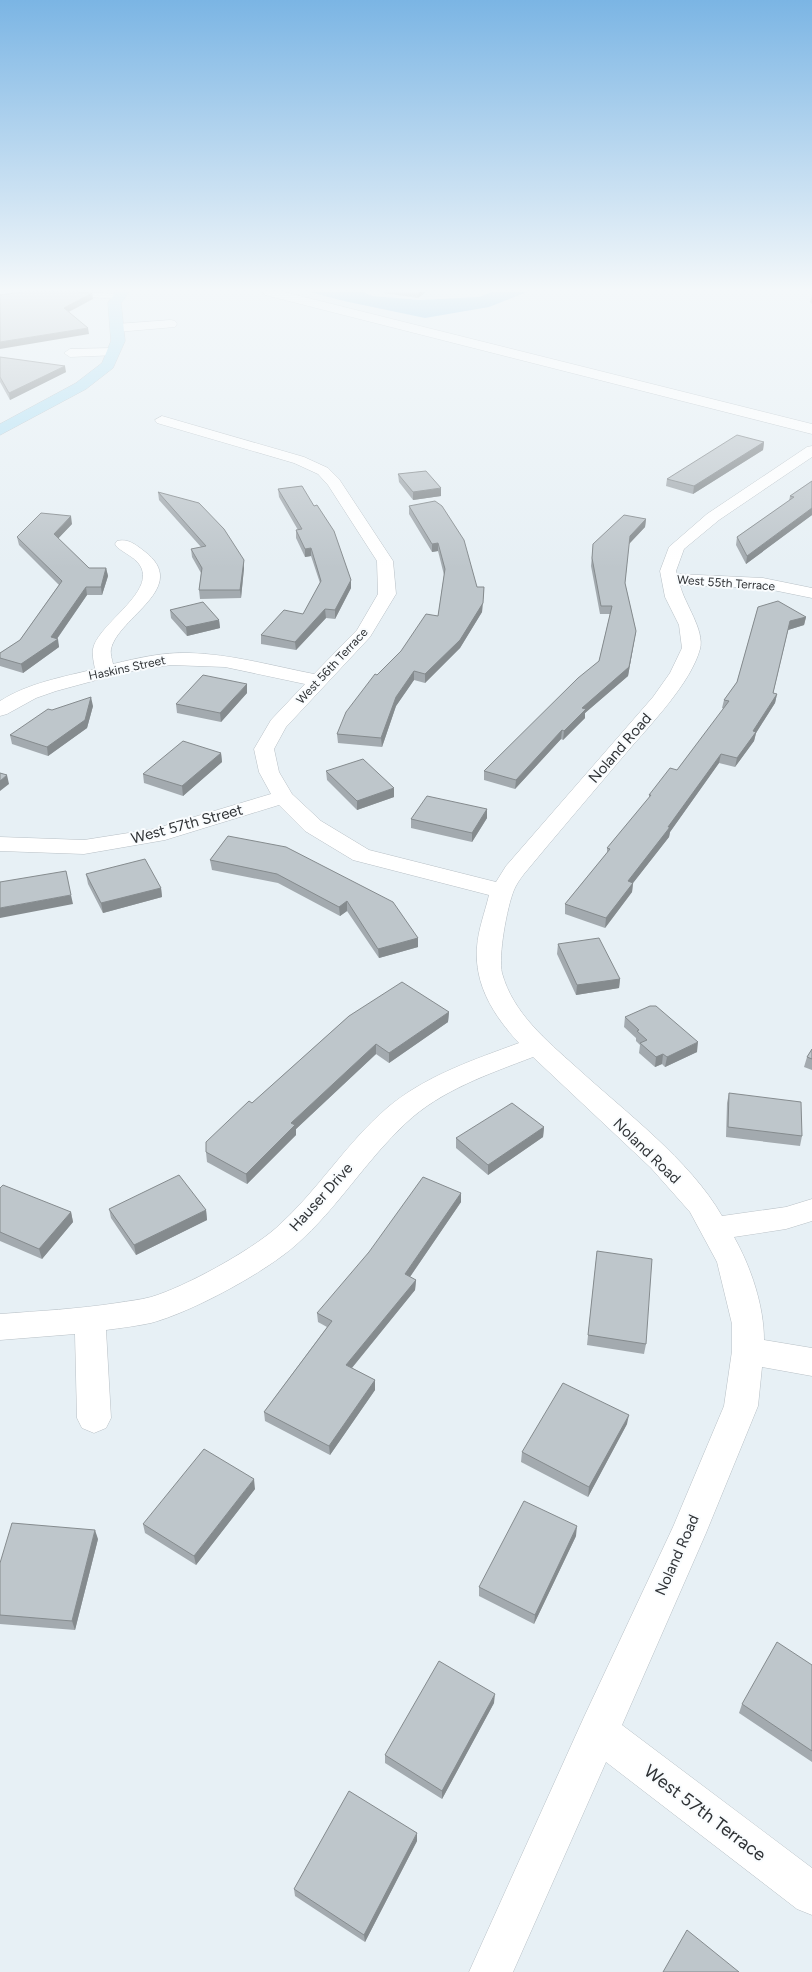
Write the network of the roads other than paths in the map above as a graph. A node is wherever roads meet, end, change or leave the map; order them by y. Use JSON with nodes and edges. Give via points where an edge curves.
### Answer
{"nodes":[{"id":1,"x":84,"y":384,"type":"edge"},
{"id":2,"x":633,"y":384,"type":"edge"},
{"id":3,"x":162,"y":420,"type":"dead end"},
{"id":4,"x":812,"y":429,"type":"edge"},
{"id":5,"x":0,"y":430,"type":"edge"},
{"id":6,"x":812,"y":450,"type":"edge"},
{"id":7,"x":123,"y":544,"type":"dead end"},
{"id":8,"x":670,"y":578,"type":"junction"},
{"id":9,"x":812,"y":593,"type":"edge"},
{"id":10,"x":105,"y":672,"type":"junction"},
{"id":11,"x":318,"y":681,"type":"junction"},
{"id":12,"x":0,"y":710,"type":"edge"},
{"id":13,"x":283,"y":798,"type":"junction"},
{"id":14,"x":0,"y":844,"type":"edge"},
{"id":15,"x":502,"y":891,"type":"junction"},
{"id":16,"x":537,"y":1046,"type":"junction"},
{"id":17,"x":812,"y":1210,"type":"edge"},
{"id":18,"x":714,"y":1229,"type":"junction"},
{"id":19,"x":90,"y":1320,"type":"junction"},
{"id":20,"x":0,"y":1327,"type":"edge"},
{"id":21,"x":748,"y":1351,"type":"junction"},
{"id":22,"x":812,"y":1362,"type":"edge"},
{"id":23,"x":94,"y":1418,"type":"dead end"},
{"id":24,"x":598,"y":1732,"type":"junction"},
{"id":25,"x":812,"y":1894,"type":"edge"},
{"id":26,"x":491,"y":1972,"type":"edge"}],
"edges":[{"from":1,"to":5,"type":"main road"},
{"from":2,"to":4,"type":"street"},
{"from":3,"to":11,"type":"street","name":"West 56th Terrace","via":[[298,460],[323,471],[334,482],[385,561],[388,594],[364,633]]},
{"from":6,"to":8,"type":"street","name":"Noland Road","via":[[713,517],[677,546],[668,571]]},
{"from":7,"to":10,"type":"street","via":[[148,564],[153,580],[147,594],[107,634],[101,650]]},
{"from":8,"to":9,"type":"street","name":"West 55th Terrace","via":[[763,583]]},
{"from":8,"to":15,"type":"street","name":"Noland Road","via":[[674,597],[688,625],[691,648],[680,673],[660,701],[514,871]]},
{"from":10,"to":11,"type":"street","name":"Haskins Street","via":[[173,659],[224,662]]},
{"from":10,"to":12,"type":"street","name":"Haskins Street","via":[[46,687],[10,702]]},
{"from":11,"to":13,"type":"street","name":"West 56th Terrace","via":[[278,724],[264,749],[269,772]]},
{"from":13,"to":14,"type":"street","name":"West 57th Street","via":[[157,835],[84,847]]},
{"from":13,"to":15,"type":"street","name":"West 56th Terrace","via":[[314,826],[361,855]]},
{"from":15,"to":16,"type":"street","name":"Noland Road","via":[[489,946],[489,970],[510,1017]]},
{"from":16,"to":18,"type":"street","name":"Noland Road","via":[[660,1161],[700,1204]]},
{"from":16,"to":19,"type":"street","name":"Hauser Drive","via":[[469,1071],[397,1114],[286,1237],[245,1265],[183,1298],[151,1310]]},
{"from":17,"to":18,"type":"street","via":[[786,1218]]},
{"from":18,"to":21,"type":"street","name":"Noland Road","via":[[732,1261],[748,1324]]},
{"from":19,"to":20,"type":"street","name":"Hauser Drive"},
{"from":19,"to":23,"type":"street"},
{"from":21,"to":22,"type":"street"},
{"from":21,"to":24,"type":"street","name":"Noland Road","via":[[741,1406],[688,1534]]},
{"from":24,"to":25,"type":"street","name":"West 57th Terrace"},
{"from":24,"to":26,"type":"street","name":"Noland Road"}]}
